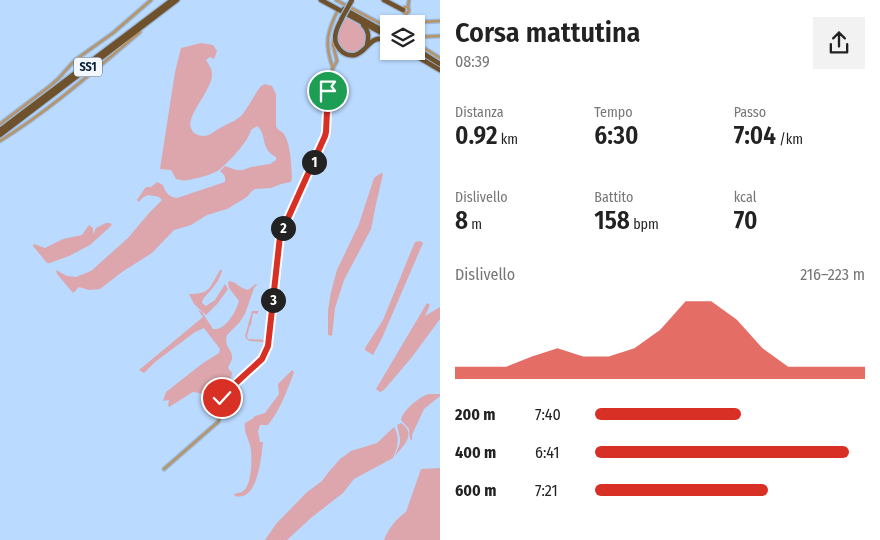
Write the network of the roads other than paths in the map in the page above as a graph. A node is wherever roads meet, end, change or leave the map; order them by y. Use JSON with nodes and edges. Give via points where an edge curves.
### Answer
{"nodes":[{"id":1,"x":151,"y":0,"type":"edge"},
{"id":2,"x":168,"y":0,"type":"edge"},
{"id":3,"x":172,"y":0,"type":"edge"},
{"id":4,"x":177,"y":0,"type":"edge"},
{"id":5,"x":321,"y":0,"type":"edge"},
{"id":6,"x":328,"y":0,"type":"edge"},
{"id":7,"x":336,"y":0,"type":"edge"},
{"id":8,"x":352,"y":0,"type":"edge"},
{"id":9,"x":384,"y":0,"type":"edge"},
{"id":10,"x":407,"y":0,"type":"edge"},
{"id":11,"x":338,"y":9,"type":"junction"},
{"id":12,"x":406,"y":9,"type":"junction"},
{"id":13,"x":406,"y":15,"type":"edge"},
{"id":14,"x":154,"y":17,"type":"junction"},
{"id":15,"x":440,"y":21,"type":"edge"},
{"id":16,"x":361,"y":22,"type":"junction"},
{"id":17,"x":425,"y":22,"type":"edge"},
{"id":18,"x":380,"y":23,"type":"edge"},
{"id":19,"x":140,"y":32,"type":"joint"},
{"id":20,"x":380,"y":33,"type":"edge"},
{"id":21,"x":380,"y":33,"type":"edge"},
{"id":22,"x":440,"y":36,"type":"edge"},
{"id":23,"x":425,"y":37,"type":"edge"},
{"id":24,"x":335,"y":38,"type":"junction"},
{"id":25,"x":380,"y":39,"type":"edge"},
{"id":26,"x":367,"y":45,"type":"junction"},
{"id":27,"x":110,"y":46,"type":"junction"},
{"id":28,"x":425,"y":49,"type":"edge"},
{"id":29,"x":425,"y":57,"type":"edge"},
{"id":30,"x":440,"y":58,"type":"edge"},
{"id":31,"x":425,"y":60,"type":"edge"},
{"id":32,"x":440,"y":67,"type":"edge"},
{"id":33,"x":333,"y":68,"type":"junction"},
{"id":34,"x":0,"y":124,"type":"edge"},
{"id":35,"x":0,"y":129,"type":"edge"},
{"id":36,"x":0,"y":135,"type":"edge"},
{"id":37,"x":0,"y":141,"type":"edge"},
{"id":38,"x":164,"y":470,"type":"dead end"}],
"edges":[{"from":1,"to":34,"type":"street"},
{"from":2,"to":27,"type":"highway"},
{"from":3,"to":27,"type":"highway","number":"SS1"},
{"from":4,"to":14,"type":"highway","number":"SS1"},
{"from":5,"to":11,"type":"highway"},
{"from":6,"to":20,"type":"highway"},
{"from":7,"to":18,"type":"street"},
{"from":8,"to":24,"type":"highway","bridge":true},
{"from":9,"to":12,"type":"highway"},
{"from":10,"to":12,"type":"street"},
{"from":11,"to":16,"type":"highway"},
{"from":11,"to":33,"type":"street","via":[[327,38]]},
{"from":12,"to":13,"type":"street"},
{"from":14,"to":19,"type":"highway"},
{"from":14,"to":36,"type":"highway","number":"SS1"},
{"from":15,"to":17,"type":"street"},
{"from":16,"to":21,"type":"highway"},
{"from":16,"to":26,"type":"highway","via":[[368,33]]},
{"from":19,"to":37,"type":"street","via":[[111,58]]},
{"from":22,"to":23,"type":"street"},
{"from":24,"to":26,"type":"highway","via":[[339,49],[348,55],[359,54]]},
{"from":24,"to":33,"type":"street","via":[[333,45],[337,61]]},
{"from":25,"to":26,"type":"highway"},
{"from":27,"to":35,"type":"highway","number":"SS1"},
{"from":28,"to":30,"type":"street"},
{"from":29,"to":32,"type":"highway"},
{"from":31,"to":32,"type":"highway"},
{"from":33,"to":38,"type":"street","via":[[329,79],[325,136],[280,236],[266,354],[222,396],[218,422]]}]}
